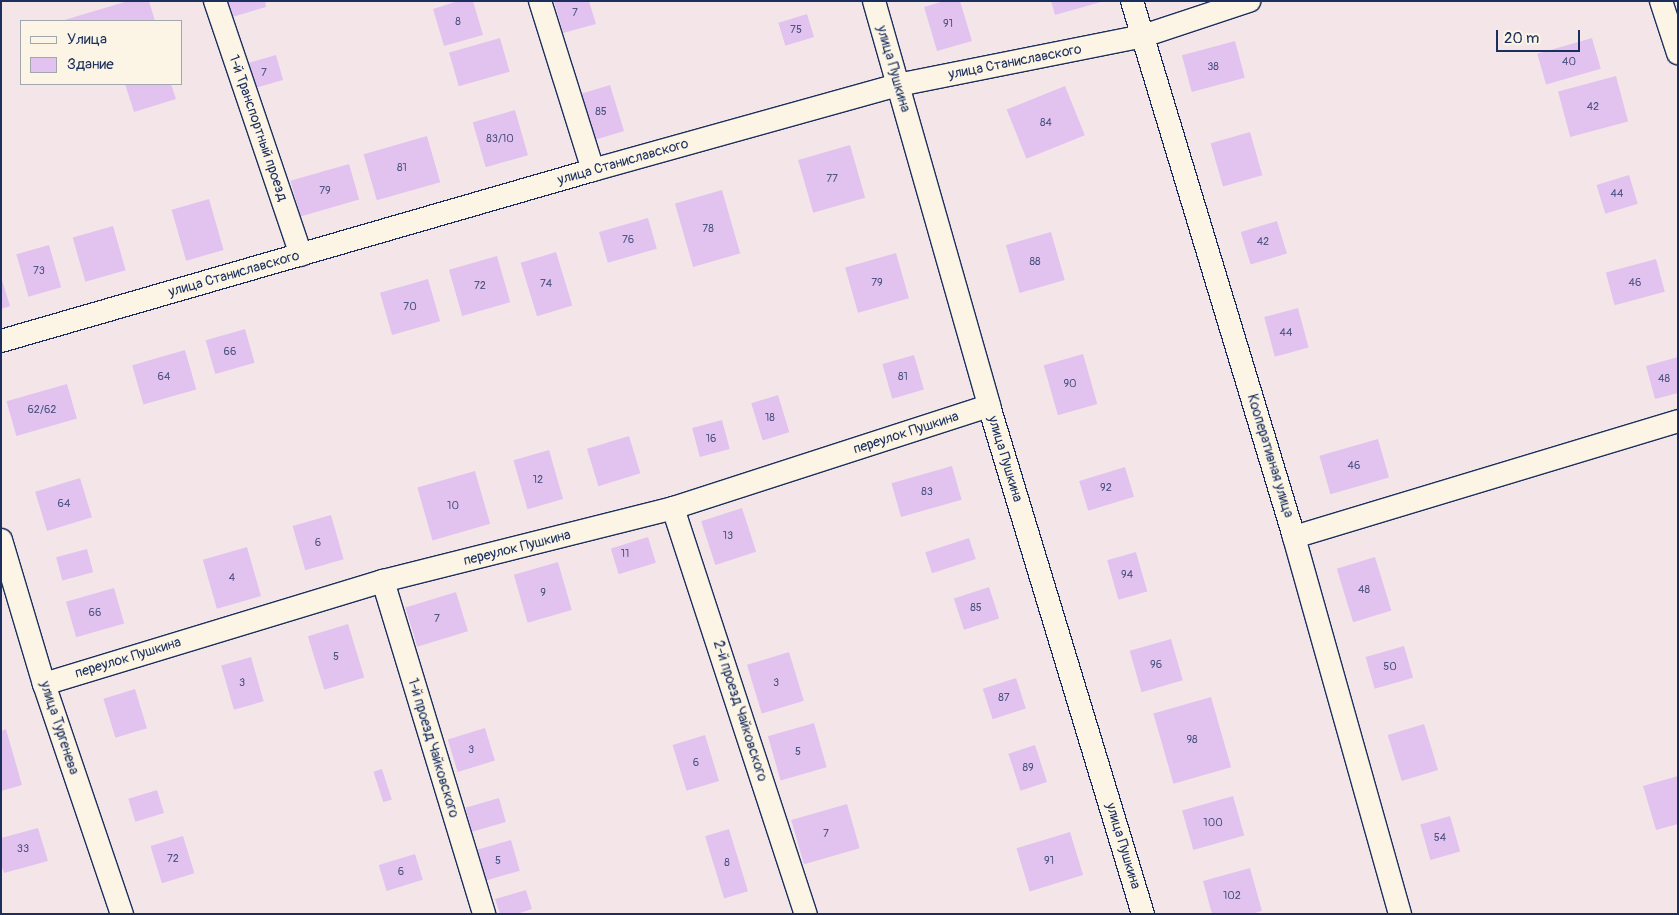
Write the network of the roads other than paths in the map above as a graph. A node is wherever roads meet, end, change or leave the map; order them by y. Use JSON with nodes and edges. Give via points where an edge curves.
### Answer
{"nodes":[{"id":1,"x":215,"y":1,"type":"edge"},
{"id":2,"x":540,"y":1,"type":"edge"},
{"id":3,"x":874,"y":1,"type":"edge"},
{"id":4,"x":1132,"y":1,"type":"edge"},
{"id":5,"x":1249,"y":1,"type":"edge"},
{"id":6,"x":1661,"y":1,"type":"edge"},
{"id":7,"x":1143,"y":36,"type":"junction"},
{"id":8,"x":1678,"y":53,"type":"edge"},
{"id":9,"x":898,"y":85,"type":"junction"},
{"id":10,"x":593,"y":170,"type":"junction"},
{"id":11,"x":302,"y":255,"type":"junction"},
{"id":12,"x":1,"y":341,"type":"edge"},
{"id":13,"x":989,"y":406,"type":"junction"},
{"id":14,"x":1678,"y":421,"type":"edge"},
{"id":15,"x":673,"y":508,"type":"junction"},
{"id":16,"x":1294,"y":537,"type":"junction"},
{"id":17,"x":1,"y":540,"type":"edge"},
{"id":18,"x":383,"y":581,"type":"junction"},
{"id":19,"x":44,"y":684,"type":"junction"},
{"id":20,"x":122,"y":914,"type":"edge"},
{"id":21,"x":484,"y":914,"type":"edge"},
{"id":22,"x":806,"y":914,"type":"edge"},
{"id":23,"x":1143,"y":914,"type":"edge"},
{"id":24,"x":1400,"y":914,"type":"edge"}],
"edges":[{"from":1,"to":11,"type":"street","name":"1-й Транспортный проезд"},
{"from":2,"to":10,"type":"street"},
{"from":3,"to":9,"type":"street","name":"улица Пушкина"},
{"from":4,"to":7,"type":"street","name":"Кооперативная улица"},
{"from":5,"to":7,"type":"street","name":"улица Станиславского"},
{"from":6,"to":8,"type":"street"},
{"from":7,"to":9,"type":"street","name":"улица Станиславского"},
{"from":7,"to":16,"type":"street","name":"Кооперативная улица"},
{"from":9,"to":10,"type":"street","name":"улица Станиславского"},
{"from":9,"to":13,"type":"street","name":"улица Пушкина"},
{"from":10,"to":11,"type":"street","name":"улица Станиславского"},
{"from":11,"to":12,"type":"street","name":"улица Станиславского"},
{"from":13,"to":15,"type":"street","name":"переулок Пушкина"},
{"from":13,"to":23,"type":"street","name":"улица Пушкина"},
{"from":14,"to":16,"type":"street"},
{"from":15,"to":18,"type":"street","name":"переулок Пушкина"},
{"from":15,"to":22,"type":"street","name":"2-й проезд Чайковского"},
{"from":16,"to":24,"type":"street","name":"Кооперативная улица"},
{"from":17,"to":19,"type":"street","name":"улица Тургенева"},
{"from":18,"to":19,"type":"street","name":"переулок Пушкина"},
{"from":18,"to":21,"type":"street","name":"1-й проезд Чайковского"},
{"from":19,"to":20,"type":"street","name":"улица Тургенева"}]}
